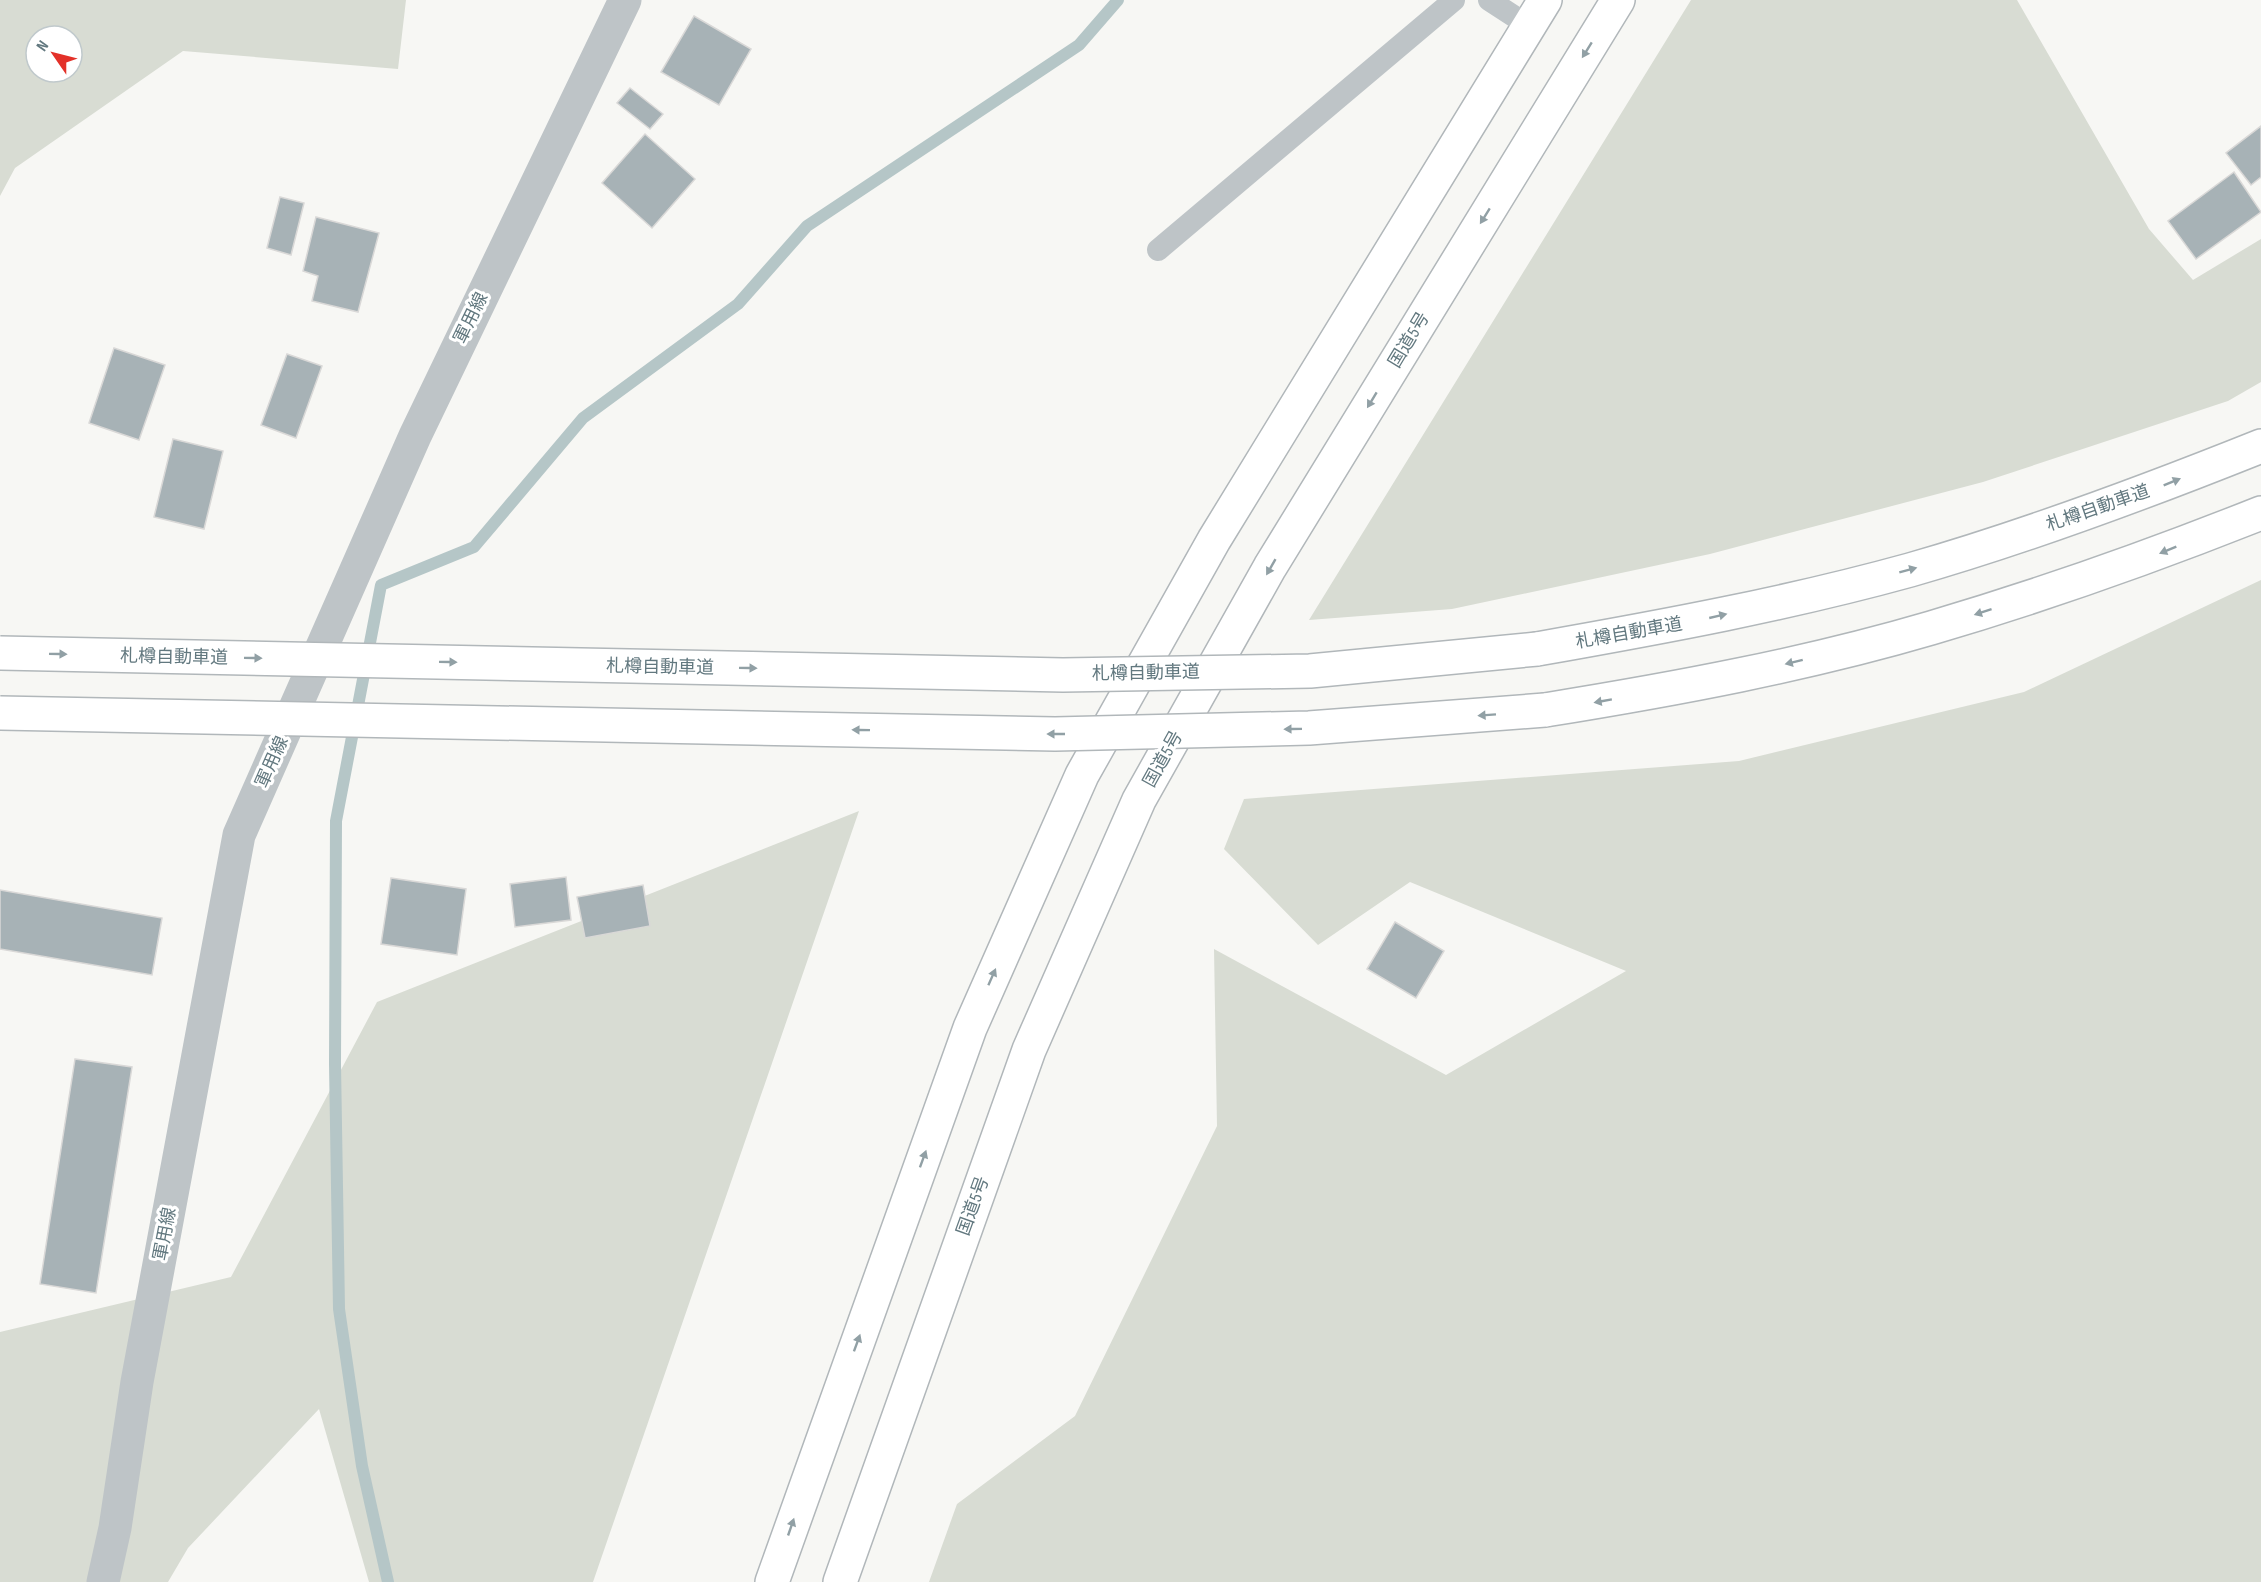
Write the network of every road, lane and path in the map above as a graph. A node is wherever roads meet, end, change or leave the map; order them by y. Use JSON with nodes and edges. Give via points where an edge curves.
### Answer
{"nodes":[{"id":1,"x":625,"y":0,"type":"edge"},
{"id":2,"x":1454,"y":0,"type":"edge"},
{"id":3,"x":1489,"y":0,"type":"edge"},
{"id":4,"x":1618,"y":0,"type":"edge"},
{"id":5,"x":1537,"y":13,"type":"edge"},
{"id":6,"x":1158,"y":250,"type":"dead end"},
{"id":7,"x":2261,"y":446,"type":"edge"},
{"id":8,"x":2261,"y":513,"type":"edge"},
{"id":9,"x":0,"y":653,"type":"edge"},
{"id":10,"x":0,"y":713,"type":"edge"},
{"id":11,"x":103,"y":1582,"type":"edge"},
{"id":12,"x":772,"y":1582,"type":"edge"},
{"id":13,"x":840,"y":1582,"type":"edge"}],
"edges":[{"from":1,"to":11,"type":"street","name":"軍用線","via":[[415,436],[239,835]]},
{"from":2,"to":6,"type":"lane"},
{"from":3,"to":5,"type":"lane"},
{"from":4,"to":13,"type":"highway","name":"国道5号","one_way":true,"via":[[1270,567],[1139,800],[1029,1050]]},
{"from":12,"to":5,"type":"highway","one_way":true,"via":[[970,1028],[1082,775],[1214,540]]},
{"from":9,"to":7,"type":"highway","name":"札樽自動車道","one_way":true,"bridge":true,"via":[[1063,675],[1310,670],[1537,649],[1699,620],[1910,570],[2121,502]]},
{"from":8,"to":10,"type":"highway","one_way":true,"bridge":true,"via":[[2141,561],[1930,628],[1706,683],[1545,710],[1309,728],[1055,734]]}]}
